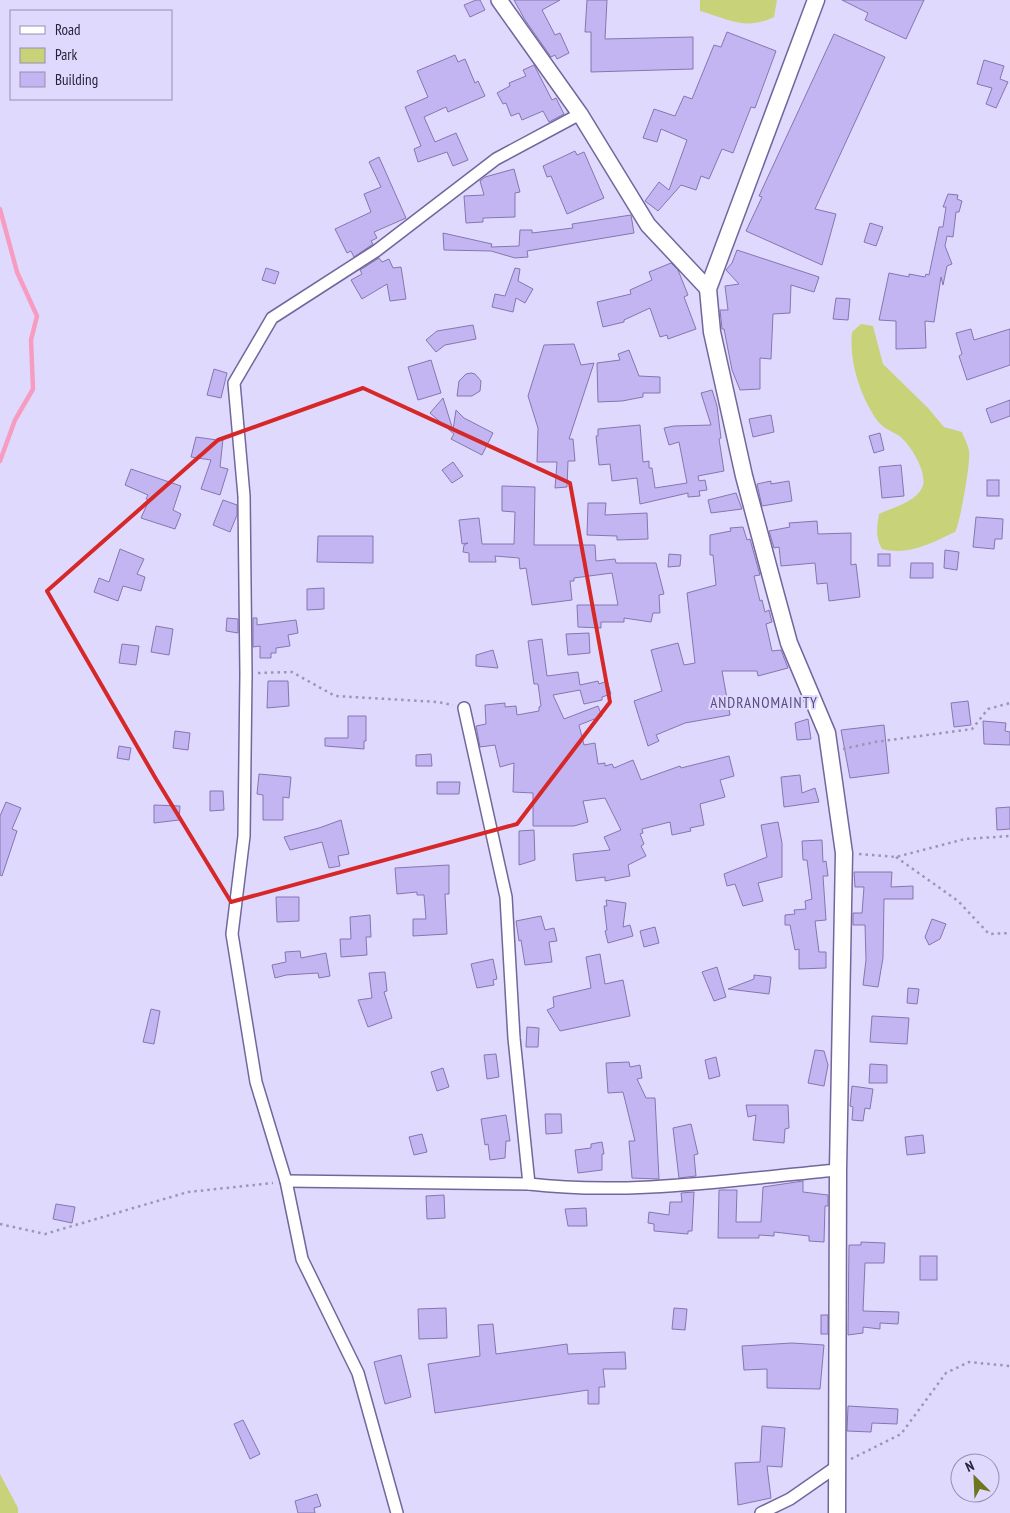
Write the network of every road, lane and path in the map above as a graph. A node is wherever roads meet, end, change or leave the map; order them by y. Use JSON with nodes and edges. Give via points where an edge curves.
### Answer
{"nodes":[{"id":1,"x":499,"y":0,"type":"edge"},
{"id":2,"x":816,"y":0,"type":"edge"},
{"id":3,"x":580,"y":114,"type":"junction"},
{"id":4,"x":708,"y":289,"type":"junction"},
{"id":5,"x":246,"y":674,"type":"junction"},
{"id":6,"x":1010,"y":703,"type":"edge"},
{"id":7,"x":464,"y":708,"type":"joint"},
{"id":8,"x":829,"y":752,"type":"junction"},
{"id":9,"x":1010,"y":836,"type":"edge"},
{"id":10,"x":844,"y":853,"type":"junction"},
{"id":11,"x":896,"y":857,"type":"junction"},
{"id":12,"x":1010,"y":933,"type":"edge"},
{"id":13,"x":838,"y":1170,"type":"junction"},
{"id":14,"x":286,"y":1182,"type":"junction"},
{"id":15,"x":529,"y":1184,"type":"junction"},
{"id":16,"x":0,"y":1224,"type":"edge"},
{"id":17,"x":1010,"y":1366,"type":"edge"},
{"id":18,"x":836,"y":1467,"type":"junction"},
{"id":19,"x":397,"y":1513,"type":"edge"},
{"id":20,"x":760,"y":1513,"type":"edge"},
{"id":21,"x":837,"y":1513,"type":"edge"}],
"edges":[{"from":1,"to":3,"type":"street"},
{"from":2,"to":4,"type":"main road"},
{"from":3,"to":4,"type":"street","via":[[648,225]]},
{"from":3,"to":5,"type":"street","via":[[496,159],[376,250],[272,318],[267,326],[234,383],[244,496]]},
{"from":4,"to":8,"type":"main road","via":[[712,332],[747,485],[789,643],[826,733]]},
{"from":5,"to":7,"type":"path","via":[[292,672],[335,696],[438,702]]},
{"from":5,"to":14,"type":"street","via":[[244,836],[232,934],[256,1082]]},
{"from":6,"to":8,"type":"path","via":[[988,709],[972,729],[875,742]]},
{"from":7,"to":15,"type":"street","via":[[506,897],[514,1038]]},
{"from":8,"to":10,"type":"main road"},
{"from":9,"to":11,"type":"path","via":[[965,839]]},
{"from":10,"to":11,"type":"path"},
{"from":10,"to":13,"type":"main road"},
{"from":11,"to":12,"type":"path","via":[[958,901],[989,934]]},
{"from":13,"to":15,"type":"street","via":[[650,1186],[564,1188]]},
{"from":13,"to":18,"type":"main road"},
{"from":14,"to":15,"type":"street"},
{"from":14,"to":16,"type":"path","via":[[188,1192],[45,1234]]},
{"from":14,"to":19,"type":"street","via":[[302,1259],[358,1372]]},
{"from":17,"to":18,"type":"path","via":[[969,1362],[946,1373],[901,1434]]},
{"from":18,"to":20,"type":"street","via":[[790,1498]]},
{"from":18,"to":21,"type":"main road"}]}
